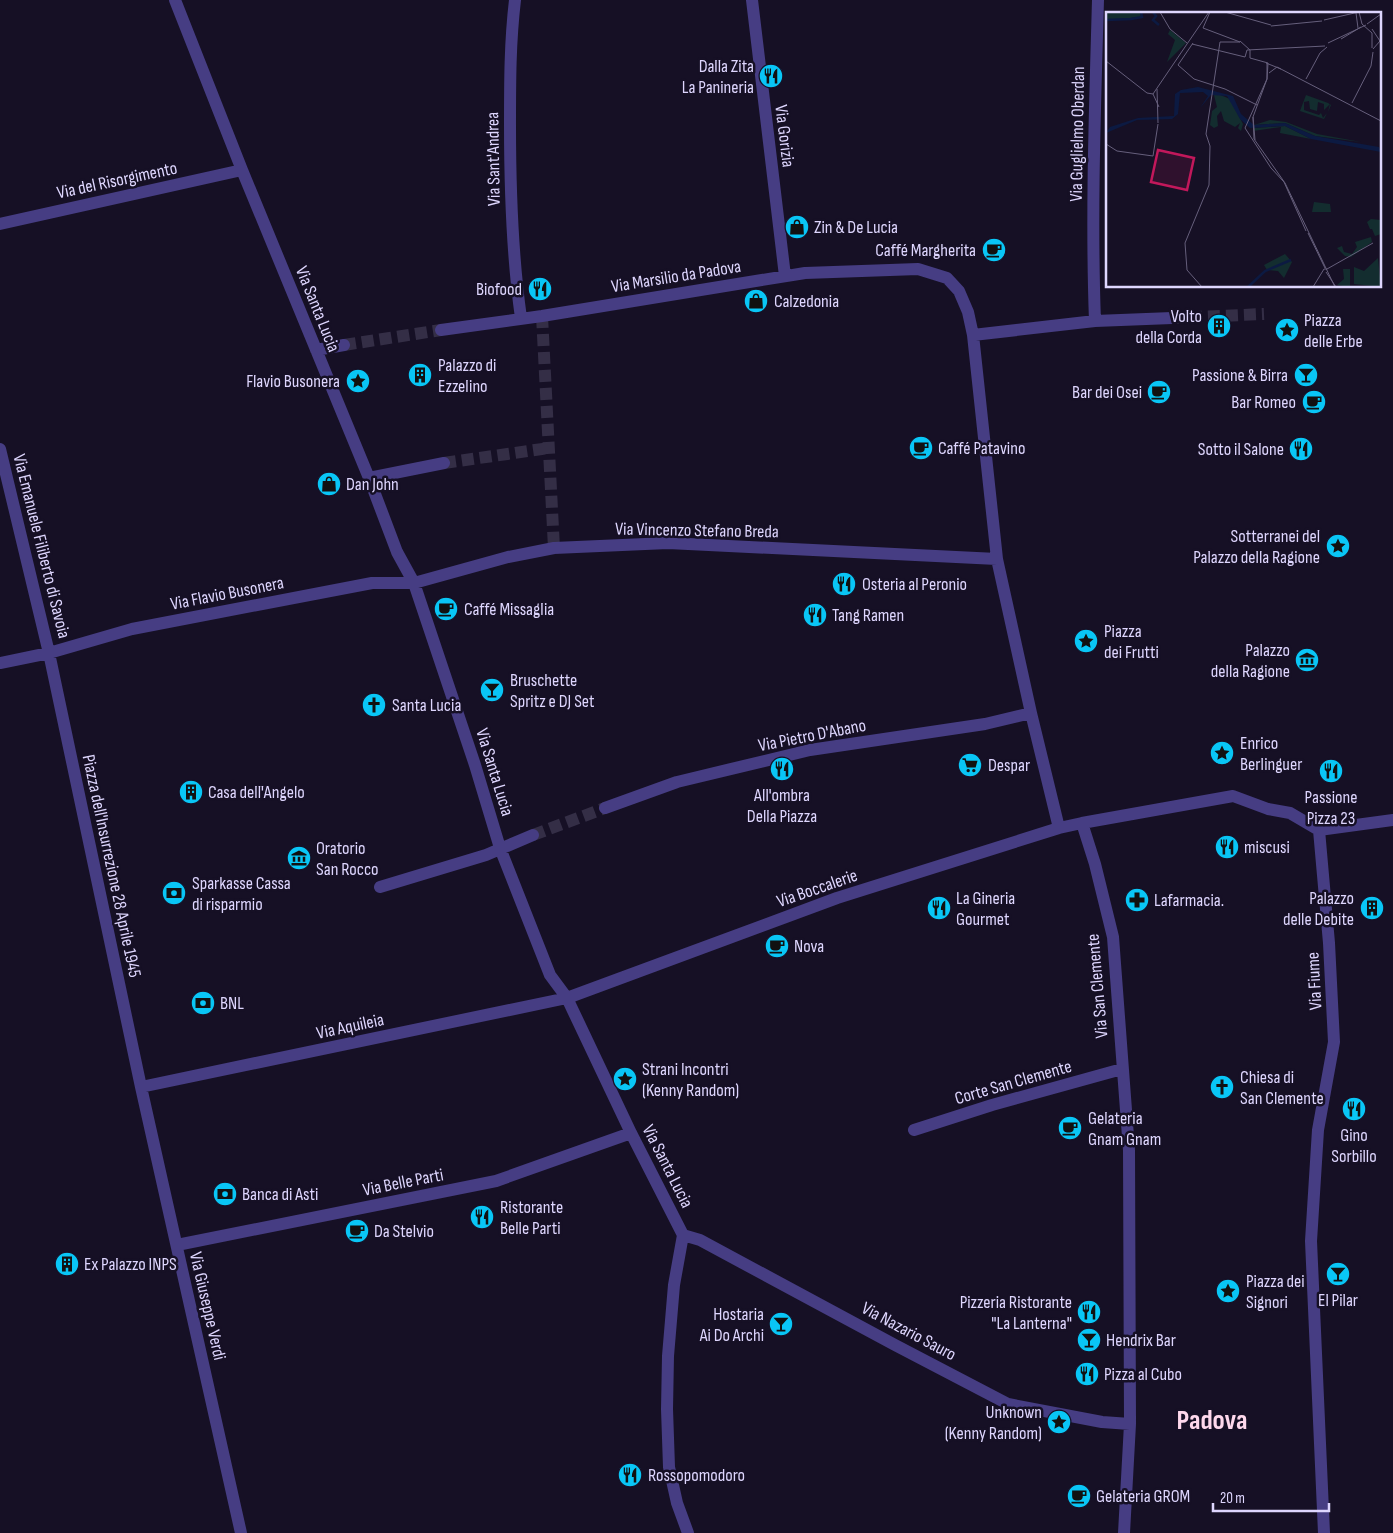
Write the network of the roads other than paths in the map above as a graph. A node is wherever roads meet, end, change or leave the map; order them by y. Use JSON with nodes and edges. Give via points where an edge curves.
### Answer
{"nodes":[{"id":1,"x":175,"y":0,"type":"edge"},
{"id":2,"x":516,"y":0,"type":"edge"},
{"id":3,"x":752,"y":0,"type":"edge"},
{"id":4,"x":1098,"y":0,"type":"edge"},
{"id":5,"x":242,"y":170,"type":"junction"},
{"id":6,"x":0,"y":224,"type":"edge"},
{"id":7,"x":785,"y":276,"type":"junction"},
{"id":8,"x":521,"y":318,"type":"junction"},
{"id":9,"x":1172,"y":318,"type":"tunnel mouth"},
{"id":10,"x":1096,"y":321,"type":"junction"},
{"id":11,"x":441,"y":330,"type":"tunnel mouth"},
{"id":12,"x":973,"y":335,"type":"junction"},
{"id":13,"x":344,"y":345,"type":"tunnel mouth"},
{"id":14,"x":316,"y":350,"type":"junction"},
{"id":15,"x":0,"y":448,"type":"edge"},
{"id":16,"x":444,"y":463,"type":"tunnel mouth"},
{"id":17,"x":369,"y":478,"type":"junction"},
{"id":18,"x":997,"y":559,"type":"junction"},
{"id":19,"x":414,"y":582,"type":"junction"},
{"id":20,"x":49,"y":653,"type":"junction"},
{"id":21,"x":0,"y":663,"type":"edge"},
{"id":22,"x":1030,"y":713,"type":"junction"},
{"id":23,"x":605,"y":808,"type":"tunnel mouth"},
{"id":24,"x":1393,"y":820,"type":"edge"},
{"id":25,"x":1082,"y":823,"type":"junction"},
{"id":26,"x":1059,"y":828,"type":"junction"},
{"id":27,"x":1319,"y":830,"type":"junction"},
{"id":28,"x":533,"y":835,"type":"tunnel mouth"},
{"id":29,"x":500,"y":848,"type":"junction"},
{"id":30,"x":380,"y":887,"type":"dead end"},
{"id":31,"x":567,"y":998,"type":"junction"},
{"id":32,"x":1122,"y":1068,"type":"junction"},
{"id":33,"x":141,"y":1086,"type":"junction"},
{"id":34,"x":914,"y":1130,"type":"dead end"},
{"id":35,"x":631,"y":1133,"type":"junction"},
{"id":36,"x":683,"y":1234,"type":"junction"},
{"id":37,"x":176,"y":1245,"type":"junction"},
{"id":38,"x":1130,"y":1424,"type":"junction"},
{"id":39,"x":241,"y":1533,"type":"edge"},
{"id":40,"x":688,"y":1533,"type":"edge"},
{"id":41,"x":1124,"y":1533,"type":"edge"},
{"id":42,"x":1324,"y":1533,"type":"edge"}],
"edges":[{"from":1,"to":5,"type":"street","name":"Via Santa Lucia"},
{"from":2,"to":8,"type":"street","name":"Via Sant'Andrea","via":[[510,39],[510,173],[512,244]]},
{"from":3,"to":7,"type":"street","name":"Via Gorizia"},
{"from":4,"to":10,"type":"street","name":"Via Guglielmo Oberdan","via":[[1093,268]]},
{"from":5,"to":6,"type":"street","name":"Via del Risorgimento"},
{"from":5,"to":14,"type":"street","name":"Via Santa Lucia"},
{"from":7,"to":8,"type":"street","name":"Via Marsilio da Padova"},
{"from":7,"to":12,"type":"street","name":"Via Marsilio da Padova","via":[[918,269],[947,278],[960,291]]},
{"from":8,"to":11,"type":"street","name":"Via Marsilio da Padova"},
{"from":9,"to":10,"type":"street"},
{"from":10,"to":12,"type":"street"},
{"from":12,"to":18,"type":"street"},
{"from":13,"to":14,"type":"street"},
{"from":14,"to":17,"type":"street","name":"Via Santa Lucia"},
{"from":15,"to":20,"type":"street","name":"Via Emanuele Filiberto di Savoia"},
{"from":16,"to":17,"type":"street"},
{"from":17,"to":19,"type":"street","name":"Via Santa Lucia","via":[[397,552]]},
{"from":18,"to":19,"type":"street","name":"Via Vincenzo Stefano Breda","via":[[668,543],[563,548],[508,557]]},
{"from":18,"to":22,"type":"street"},
{"from":19,"to":20,"type":"street","name":"Via Flavio Busonera","via":[[372,582],[132,629]]},
{"from":19,"to":29,"type":"street","name":"Via Santa Lucia"},
{"from":20,"to":21,"type":"street","name":"Via Flavio Busonera"},
{"from":20,"to":33,"type":"street","name":"Piazza dell'Insurrezione 28 Aprile 1945"},
{"from":22,"to":23,"type":"street","name":"Via Pietro D'Abano","via":[[985,724],[810,750],[677,782]]},
{"from":22,"to":26,"type":"street"},
{"from":24,"to":27,"type":"street"},
{"from":25,"to":26,"type":"street","name":"Via Boccalerie"},
{"from":25,"to":27,"type":"street","via":[[1233,796],[1290,813]]},
{"from":25,"to":32,"type":"street","name":"Via San Clemente","via":[[1112,937]]},
{"from":26,"to":31,"type":"street","name":"Via Boccalerie","via":[[837,898]]},
{"from":27,"to":42,"type":"street","name":"Via Fiume","via":[[1330,943],[1334,1042],[1318,1130],[1311,1241]]},
{"from":28,"to":29,"type":"street"},
{"from":29,"to":30,"type":"street"},
{"from":29,"to":31,"type":"street","name":"Via Santa Lucia","via":[[550,975]]},
{"from":31,"to":33,"type":"street","name":"Via Aquileia"},
{"from":31,"to":35,"type":"street","name":"Via Santa Lucia"},
{"from":32,"to":34,"type":"street","name":"Corte San Clemente"},
{"from":32,"to":38,"type":"street","name":"Via San Clemente","via":[[1129,1150]]},
{"from":33,"to":37,"type":"street","name":"Via Giuseppe Verdi"},
{"from":35,"to":36,"type":"street","name":"Via Santa Lucia"},
{"from":35,"to":37,"type":"street","name":"Via Belle Parti","via":[[496,1182]]},
{"from":36,"to":38,"type":"street","name":"Via Nazario Sauro","via":[[700,1240],[1008,1404],[1102,1422]]},
{"from":36,"to":40,"type":"street","name":"Via Santa Lucia","via":[[674,1285],[666,1409],[669,1467]]},
{"from":37,"to":39,"type":"street","name":"Via Giuseppe Verdi"},
{"from":38,"to":41,"type":"street"}]}
